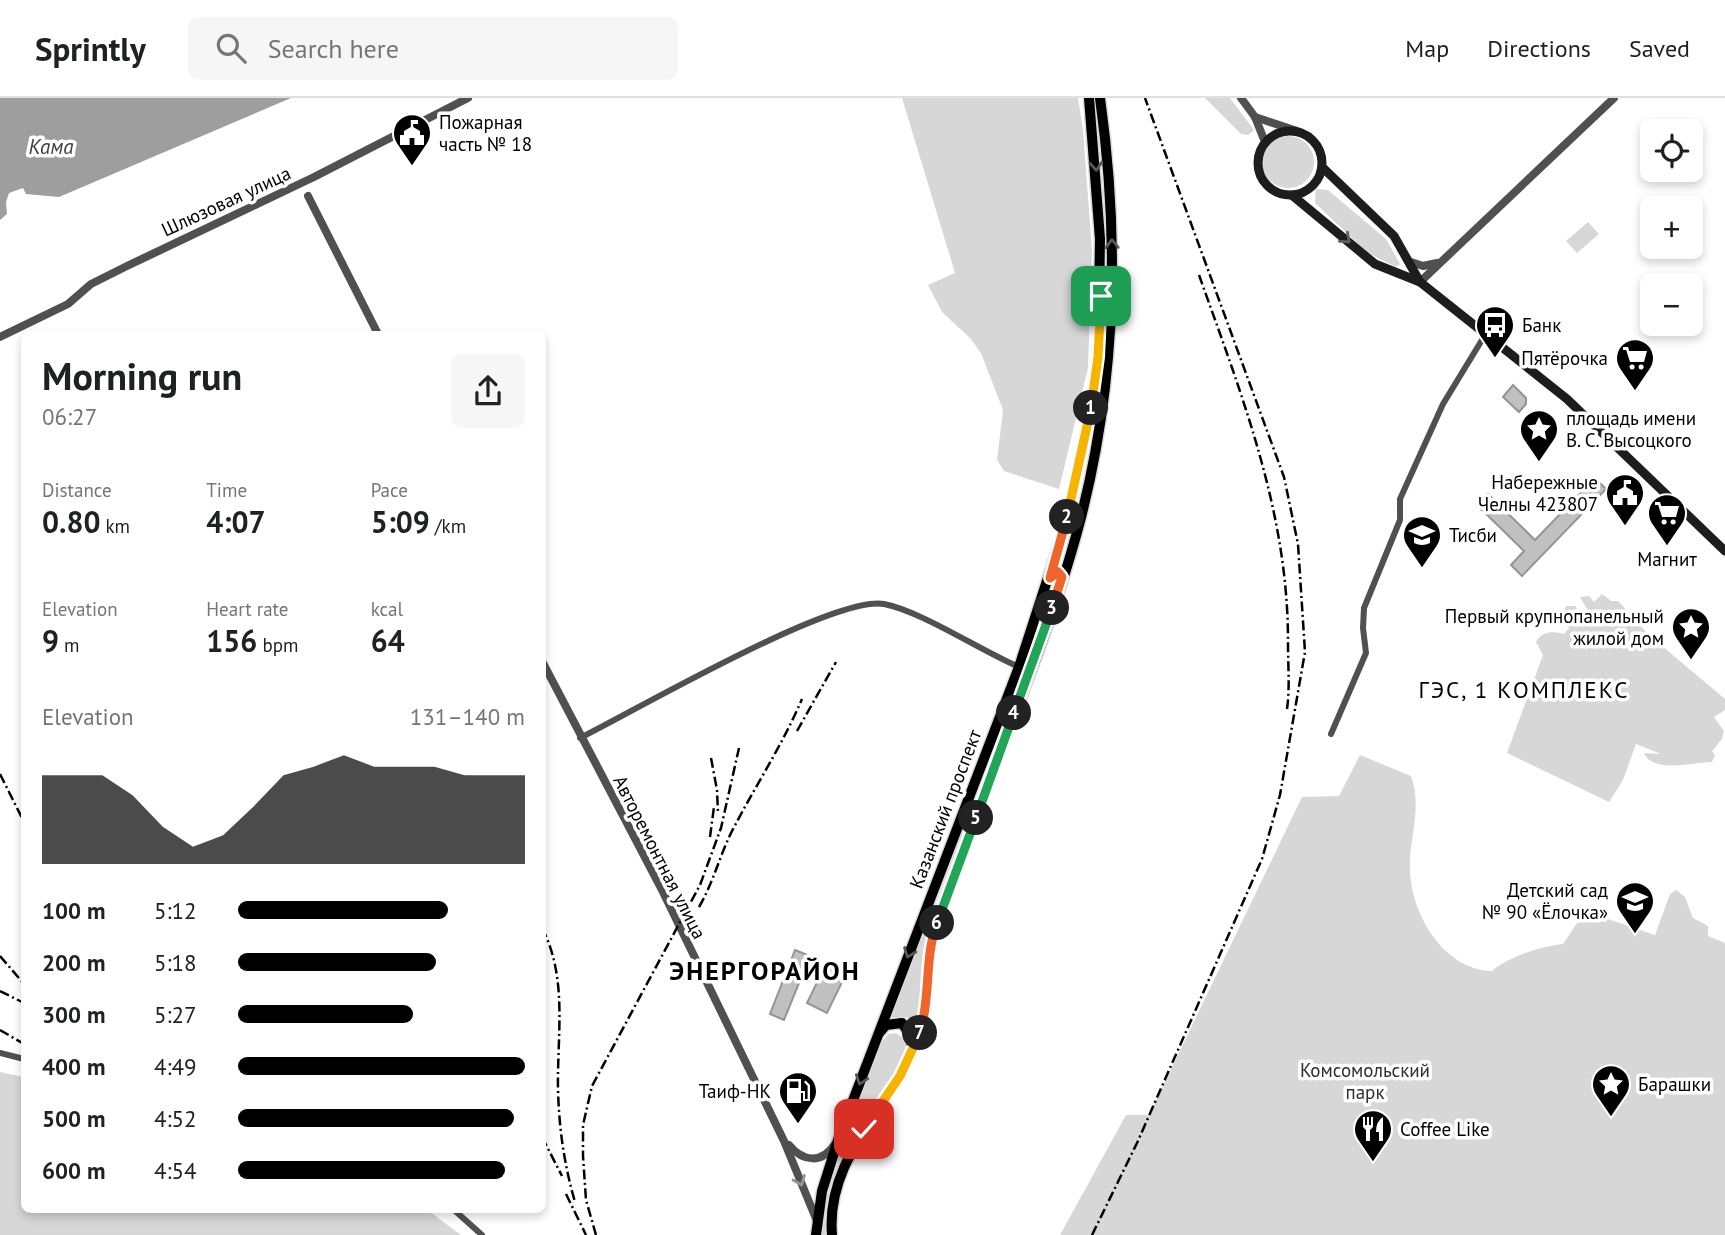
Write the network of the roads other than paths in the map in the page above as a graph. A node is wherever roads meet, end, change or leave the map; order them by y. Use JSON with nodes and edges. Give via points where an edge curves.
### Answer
{"nodes":[{"id":1,"x":468,"y":98,"type":"edge"},
{"id":2,"x":1089,"y":98,"type":"edge"},
{"id":3,"x":1100,"y":98,"type":"edge"},
{"id":4,"x":1241,"y":98,"type":"edge"},
{"id":5,"x":1614,"y":98,"type":"edge"},
{"id":6,"x":1255,"y":117,"type":"junction"},
{"id":7,"x":1300,"y":132,"type":"junction"},
{"id":8,"x":1265,"y":142,"type":"junction"},
{"id":9,"x":1322,"y":167,"type":"junction"},
{"id":10,"x":314,"y":177,"type":"junction"},
{"id":11,"x":285,"y":190,"type":"junction"},
{"id":12,"x":308,"y":196,"type":"junction"},
{"id":13,"x":1293,"y":196,"type":"junction"},
{"id":14,"x":1408,"y":261,"type":"junction"},
{"id":15,"x":1440,"y":262,"type":"junction"},
{"id":16,"x":1420,"y":282,"type":"junction"},
{"id":17,"x":376,"y":331,"type":"edge"},
{"id":18,"x":1485,"y":335,"type":"junction"},
{"id":19,"x":0,"y":337,"type":"edge"},
{"id":20,"x":1060,"y":547,"type":"junction"},
{"id":21,"x":1072,"y":550,"type":"junction"},
{"id":22,"x":1725,"y":551,"type":"edge"},
{"id":23,"x":1050,"y":578,"type":"junction"},
{"id":24,"x":1062,"y":582,"type":"junction"},
{"id":25,"x":1019,"y":667,"type":"junction"},
{"id":26,"x":546,"y":669,"type":"edge"},
{"id":27,"x":1331,"y":734,"type":"dead end"},
{"id":28,"x":580,"y":738,"type":"junction"},
{"id":29,"x":876,"y":1036,"type":"junction"},
{"id":30,"x":0,"y":1054,"type":"edge"},
{"id":31,"x":910,"y":1055,"type":"junction"},
{"id":32,"x":21,"y":1058,"type":"edge"},
{"id":33,"x":839,"y":1137,"type":"junction"},
{"id":34,"x":784,"y":1141,"type":"junction"},
{"id":35,"x":457,"y":1213,"type":"edge"},
{"id":36,"x":817,"y":1221,"type":"junction"},
{"id":37,"x":482,"y":1235,"type":"edge"},
{"id":38,"x":816,"y":1235,"type":"edge"},
{"id":39,"x":832,"y":1235,"type":"edge"}],
"edges":[{"from":1,"to":10,"type":"street","name":"Шлюзовая улица"},
{"from":2,"to":20,"type":"main road","name":"Казанский проспект","one_way":true,"via":[[1100,239],[1098,357]]},
{"from":21,"to":3,"type":"main road","name":"Казанский проспект","one_way":true,"via":[[1110,356],[1112,239]]},
{"from":4,"to":6,"type":"street"},
{"from":5,"to":15,"type":"street"},
{"from":6,"to":7,"type":"street"},
{"from":6,"to":8,"type":"street"},
{"from":7,"to":8,"type":"main road","via":[[1279,132]]},
{"from":7,"to":9,"type":"main road","via":[[1316,143]]},
{"from":8,"to":13,"type":"main road","via":[[1258,159],[1262,178],[1274,191]]},
{"from":9,"to":13,"type":"main road","via":[[1314,184]]},
{"from":9,"to":14,"type":"main road","via":[[1394,236]]},
{"from":10,"to":11,"type":"street","name":"Шлюзовая улица"},
{"from":10,"to":12,"type":"street"},
{"from":11,"to":12,"type":"street"},
{"from":11,"to":19,"type":"street","name":"Шлюзовая улица","via":[[115,272],[68,304]]},
{"from":12,"to":17,"type":"street"},
{"from":13,"to":16,"type":"main road","one_way":true,"via":[[1375,264]]},
{"from":14,"to":15,"type":"street","via":[[1423,266]]},
{"from":14,"to":16,"type":"main road"},
{"from":15,"to":16,"type":"street"},
{"from":16,"to":18,"type":"main road"},
{"from":18,"to":22,"type":"main road","via":[[1567,399]]},
{"from":18,"to":27,"type":"street","via":[[1443,404],[1400,499],[1400,520],[1364,608],[1366,653]]},
{"from":20,"to":21,"type":"main road","via":[[1061,556]]},
{"from":20,"to":23,"type":"main road","name":"Казанский проспект"},
{"from":21,"to":24,"type":"main road","name":"Казанский проспект"},
{"from":23,"to":24,"type":"main road","via":[[1058,572]]},
{"from":23,"to":25,"type":"main road","name":"Казанский проспект"},
{"from":24,"to":31,"type":"main road","name":"Казанский проспект","via":[[933,934],[925,1017]]},
{"from":25,"to":28,"type":"street","via":[[906,610],[864,604],[831,613],[779,637]]},
{"from":25,"to":29,"type":"main road","name":"Казанский проспект","one_way":true},
{"from":26,"to":28,"type":"street","name":"Авторемонтная улица"},
{"from":28,"to":34,"type":"street","name":"Авторемонтная улица","via":[[663,892]]},
{"from":29,"to":31,"type":"main road","via":[[886,1025],[902,1023],[912,1038]]},
{"from":29,"to":33,"type":"main road","name":"Казанский проспект","one_way":true},
{"from":30,"to":32,"type":"street"},
{"from":31,"to":39,"type":"main road","name":"Казанский проспект","via":[[842,1170],[833,1205]]},
{"from":33,"to":34,"type":"street","via":[[830,1152],[811,1160]]},
{"from":33,"to":36,"type":"main road","name":"Казанский проспект"},
{"from":34,"to":36,"type":"street","name":"Авторемонтная улица","one_way":true},
{"from":35,"to":37,"type":"street"},
{"from":36,"to":38,"type":"main road","name":"Казанский проспект"}]}
